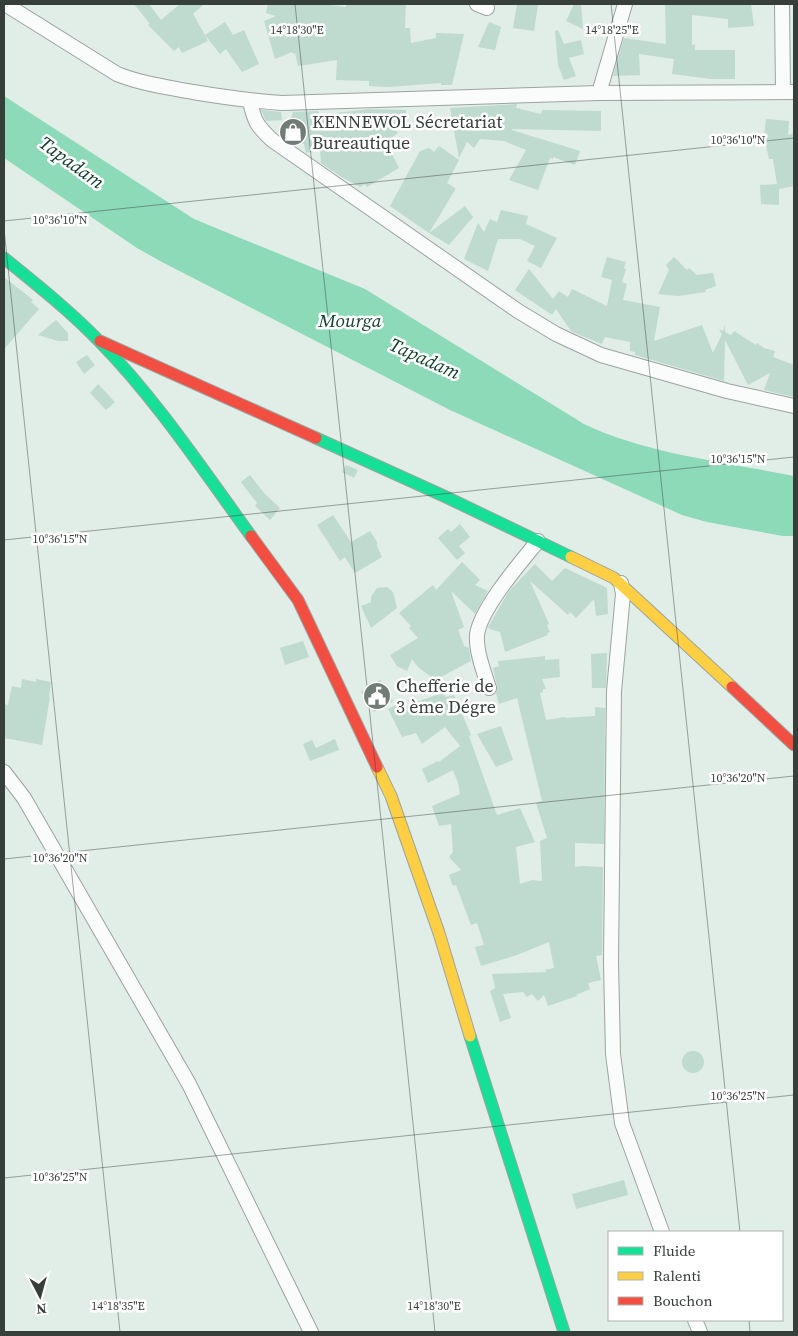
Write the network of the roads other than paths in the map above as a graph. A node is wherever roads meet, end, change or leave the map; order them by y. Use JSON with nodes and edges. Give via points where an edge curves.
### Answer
{"nodes":[{"id":1,"x":5,"y":4,"type":"edge"},
{"id":2,"x":625,"y":4,"type":"edge"},
{"id":3,"x":782,"y":4,"type":"edge"},
{"id":4,"x":789,"y":92,"type":"edge"},
{"id":5,"x":599,"y":93,"type":"junction"},
{"id":6,"x":250,"y":101,"type":"junction"},
{"id":7,"x":4,"y":258,"type":"edge"},
{"id":8,"x":98,"y":340,"type":"junction"},
{"id":9,"x":794,"y":406,"type":"edge"},
{"id":10,"x":538,"y":541,"type":"junction"},
{"id":11,"x":621,"y":584,"type":"junction"},
{"id":12,"x":489,"y":688,"type":"dead end"},
{"id":13,"x":794,"y":745,"type":"edge"},
{"id":14,"x":4,"y":772,"type":"edge"},
{"id":15,"x":662,"y":1231,"type":"edge"},
{"id":16,"x":312,"y":1332,"type":"edge"},
{"id":17,"x":564,"y":1332,"type":"edge"}],
"edges":[{"from":1,"to":6,"type":"street","via":[[117,74],[152,85]]},
{"from":2,"to":5,"type":"street"},
{"from":3,"to":4,"type":"street"},
{"from":4,"to":5,"type":"street"},
{"from":5,"to":6,"type":"street","via":[[282,103]]},
{"from":6,"to":9,"type":"street","via":[[258,128],[272,140],[556,334],[601,355],[727,391]]},
{"from":7,"to":8,"type":"main road"},
{"from":8,"to":10,"type":"main road"},
{"from":8,"to":17,"type":"main road","via":[[173,430],[298,600],[391,796],[439,933]]},
{"from":10,"to":11,"type":"main road"},
{"from":10,"to":12,"type":"street","via":[[504,582],[481,622],[477,635]]},
{"from":11,"to":13,"type":"main road"},
{"from":11,"to":15,"type":"street","via":[[623,594],[614,691],[612,1054],[622,1123]]},
{"from":14,"to":16,"type":"street","via":[[24,798],[189,1084]]}]}
